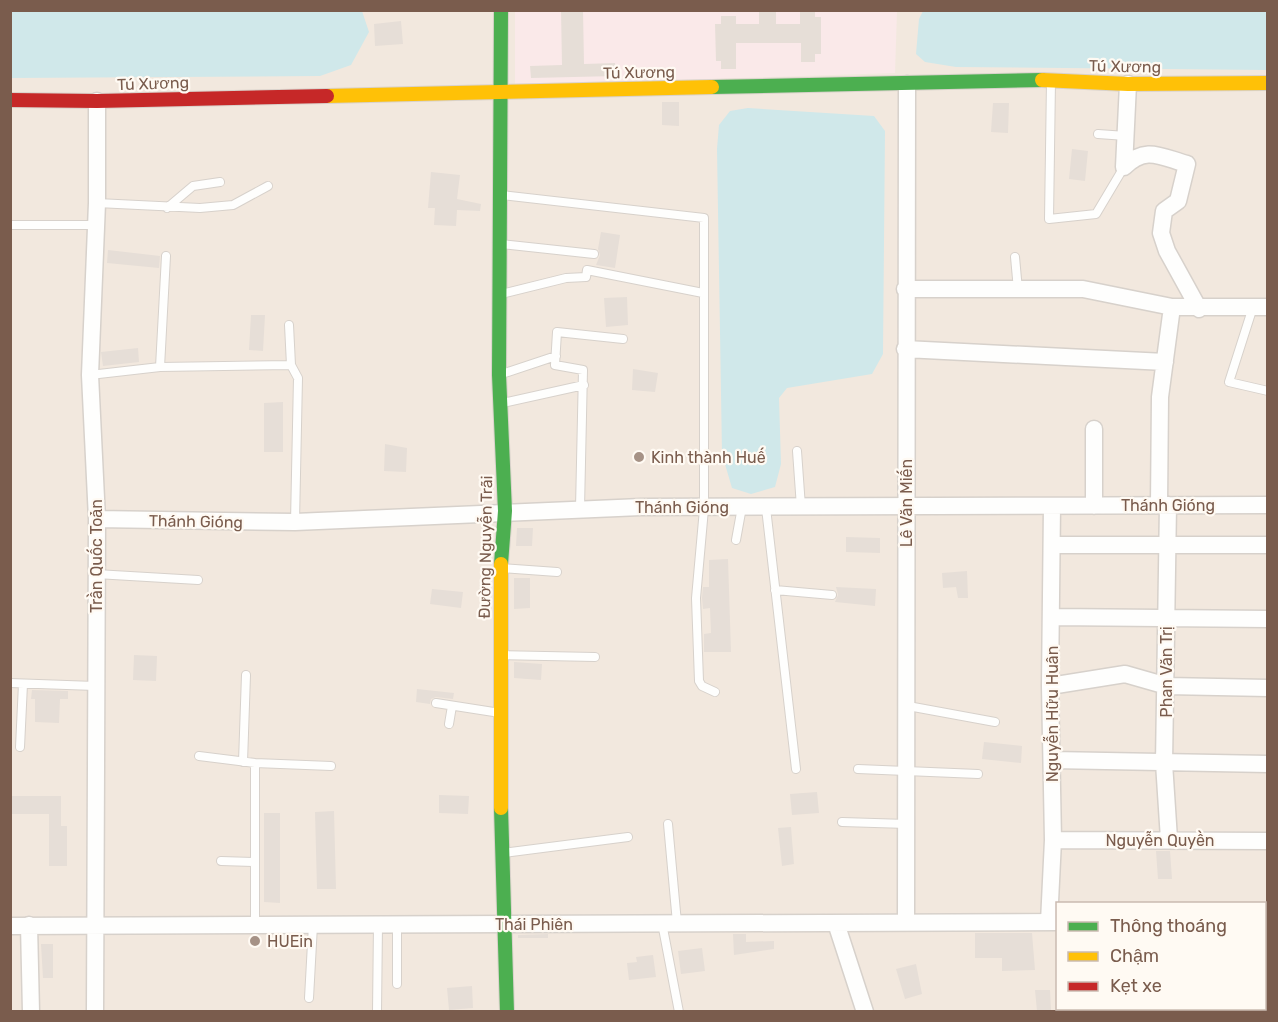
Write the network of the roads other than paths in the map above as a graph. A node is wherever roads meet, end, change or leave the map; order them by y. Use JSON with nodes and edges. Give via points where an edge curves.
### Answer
{"nodes":[{"id":1,"x":501,"y":10,"type":"edge"},
{"id":2,"x":1051,"y":80,"type":"junction"},
{"id":3,"x":1268,"y":83,"type":"edge"},
{"id":4,"x":907,"y":84,"type":"junction"},
{"id":5,"x":1128,"y":84,"type":"junction"},
{"id":6,"x":500,"y":90,"type":"junction"},
{"id":7,"x":10,"y":100,"type":"edge"},
{"id":8,"x":97,"y":101,"type":"junction"},
{"id":9,"x":1098,"y":134,"type":"dead end"},
{"id":10,"x":1127,"y":136,"type":"junction"},
{"id":11,"x":1124,"y":167,"type":"junction"},
{"id":12,"x":220,"y":182,"type":"dead end"},
{"id":13,"x":268,"y":186,"type":"dead end"},
{"id":14,"x":498,"y":195,"type":"junction"},
{"id":15,"x":97,"y":203,"type":"junction"},
{"id":16,"x":167,"y":208,"type":"junction"},
{"id":17,"x":10,"y":225,"type":"edge"},
{"id":18,"x":95,"y":225,"type":"junction"},
{"id":19,"x":500,"y":244,"type":"junction"},
{"id":20,"x":594,"y":254,"type":"dead end"},
{"id":21,"x":166,"y":256,"type":"dead end"},
{"id":22,"x":1015,"y":257,"type":"dead end"},
{"id":23,"x":905,"y":289,"type":"junction"},
{"id":24,"x":1018,"y":290,"type":"junction"},
{"id":25,"x":703,"y":292,"type":"junction"},
{"id":26,"x":500,"y":294,"type":"junction"},
{"id":27,"x":1172,"y":307,"type":"junction"},
{"id":28,"x":1260,"y":307,"type":"edge"},
{"id":29,"x":1199,"y":309,"type":"junction"},
{"id":30,"x":289,"y":325,"type":"dead end"},
{"id":31,"x":623,"y":339,"type":"dead end"},
{"id":32,"x":905,"y":348,"type":"junction"},
{"id":33,"x":556,"y":356,"type":"junction"},
{"id":34,"x":1166,"y":362,"type":"junction"},
{"id":35,"x":291,"y":365,"type":"junction"},
{"id":36,"x":160,"y":367,"type":"junction"},
{"id":37,"x":90,"y":375,"type":"junction"},
{"id":38,"x":499,"y":375,"type":"junction"},
{"id":39,"x":584,"y":385,"type":"junction"},
{"id":40,"x":1268,"y":391,"type":"edge"},
{"id":41,"x":499,"y":404,"type":"junction"},
{"id":42,"x":1094,"y":429,"type":"dead end"},
{"id":43,"x":798,"y":451,"type":"dead end"},
{"id":44,"x":1164,"y":505,"type":"junction"},
{"id":45,"x":906,"y":506,"type":"junction"},
{"id":46,"x":1052,"y":506,"type":"junction"},
{"id":47,"x":1095,"y":506,"type":"junction"},
{"id":48,"x":1268,"y":506,"type":"edge"},
{"id":49,"x":742,"y":507,"type":"junction"},
{"id":50,"x":801,"y":507,"type":"junction"},
{"id":51,"x":580,"y":508,"type":"junction"},
{"id":52,"x":704,"y":508,"type":"junction"},
{"id":53,"x":766,"y":508,"type":"junction"},
{"id":54,"x":505,"y":511,"type":"junction"},
{"id":55,"x":97,"y":519,"type":"junction"},
{"id":56,"x":295,"y":522,"type":"junction"},
{"id":57,"x":736,"y":540,"type":"dead end"},
{"id":58,"x":1167,"y":544,"type":"junction"},
{"id":59,"x":1052,"y":545,"type":"junction"},
{"id":60,"x":1268,"y":545,"type":"edge"},
{"id":61,"x":501,"y":568,"type":"junction"},
{"id":62,"x":557,"y":572,"type":"dead end"},
{"id":63,"x":96,"y":574,"type":"junction"},
{"id":64,"x":198,"y":580,"type":"dead end"},
{"id":65,"x":775,"y":590,"type":"junction"},
{"id":66,"x":832,"y":595,"type":"dead end"},
{"id":67,"x":1053,"y":617,"type":"junction"},
{"id":68,"x":1166,"y":618,"type":"junction"},
{"id":69,"x":1268,"y":619,"type":"edge"},
{"id":70,"x":500,"y":655,"type":"junction"},
{"id":71,"x":595,"y":657,"type":"dead end"},
{"id":72,"x":246,"y":675,"type":"dead end"},
{"id":73,"x":10,"y":683,"type":"edge"},
{"id":74,"x":23,"y":684,"type":"junction"},
{"id":75,"x":95,"y":686,"type":"junction"},
{"id":76,"x":1050,"y":686,"type":"junction"},
{"id":77,"x":1167,"y":686,"type":"junction"},
{"id":78,"x":1268,"y":688,"type":"edge"},
{"id":79,"x":715,"y":692,"type":"dead end"},
{"id":80,"x":436,"y":703,"type":"dead end"},
{"id":81,"x":452,"y":706,"type":"junction"},
{"id":82,"x":908,"y":706,"type":"junction"},
{"id":83,"x":501,"y":714,"type":"junction"},
{"id":84,"x":995,"y":722,"type":"dead end"},
{"id":85,"x":449,"y":724,"type":"dead end"},
{"id":86,"x":20,"y":747,"type":"dead end"},
{"id":87,"x":199,"y":756,"type":"dead end"},
{"id":88,"x":1052,"y":760,"type":"junction"},
{"id":89,"x":243,"y":762,"type":"junction"},
{"id":90,"x":255,"y":763,"type":"junction"},
{"id":91,"x":1164,"y":763,"type":"junction"},
{"id":92,"x":1268,"y":764,"type":"edge"},
{"id":93,"x":331,"y":766,"type":"dead end"},
{"id":94,"x":796,"y":769,"type":"dead end"},
{"id":95,"x":858,"y":769,"type":"dead end"},
{"id":96,"x":908,"y":770,"type":"junction"},
{"id":97,"x":978,"y":774,"type":"dead end"},
{"id":98,"x":842,"y":822,"type":"dead end"},
{"id":99,"x":668,"y":824,"type":"dead end"},
{"id":100,"x":907,"y":824,"type":"junction"},
{"id":101,"x":628,"y":837,"type":"dead end"},
{"id":102,"x":1169,"y":839,"type":"junction"},
{"id":103,"x":1053,"y":840,"type":"junction"},
{"id":104,"x":1268,"y":841,"type":"edge"},
{"id":105,"x":501,"y":853,"type":"junction"},
{"id":106,"x":221,"y":861,"type":"dead end"},
{"id":107,"x":254,"y":862,"type":"junction"},
{"id":108,"x":906,"y":922,"type":"junction"},
{"id":109,"x":1053,"y":922,"type":"edge"},
{"id":110,"x":670,"y":923,"type":"junction"},
{"id":111,"x":836,"y":923,"type":"junction"},
{"id":112,"x":378,"y":924,"type":"junction"},
{"id":113,"x":397,"y":924,"type":"junction"},
{"id":114,"x":504,"y":924,"type":"junction"},
{"id":115,"x":94,"y":925,"type":"junction"},
{"id":116,"x":255,"y":925,"type":"junction"},
{"id":117,"x":313,"y":925,"type":"junction"},
{"id":118,"x":10,"y":926,"type":"edge"},
{"id":119,"x":29,"y":926,"type":"junction"},
{"id":120,"x":397,"y":984,"type":"dead end"},
{"id":121,"x":309,"y":998,"type":"dead end"},
{"id":122,"x":31,"y":1011,"type":"edge"},
{"id":123,"x":95,"y":1011,"type":"edge"},
{"id":124,"x":377,"y":1011,"type":"edge"},
{"id":125,"x":507,"y":1011,"type":"edge"},
{"id":126,"x":679,"y":1011,"type":"edge"},
{"id":127,"x":865,"y":1011,"type":"edge"}],
"edges":[{"from":1,"to":6,"type":"street","name":"Đường Nguyễn Trãi"},
{"from":2,"to":4,"type":"street","name":"Tú Xương"},
{"from":2,"to":5,"type":"street","name":"Tú Xương"},
{"from":2,"to":11,"type":"lane","via":[[1049,219],[1096,214]]},
{"from":3,"to":5,"type":"street","name":"Tú Xương"},
{"from":4,"to":6,"type":"street","name":"Tú Xương"},
{"from":4,"to":23,"type":"street","name":"Lê Văn Miến"},
{"from":5,"to":10,"type":"street"},
{"from":6,"to":8,"type":"street","name":"Tú Xương"},
{"from":6,"to":14,"type":"street","name":"Đường Nguyễn Trãi"},
{"from":7,"to":8,"type":"street","name":"Tú Xương"},
{"from":8,"to":15,"type":"street","name":"Trần Quốc Toản"},
{"from":9,"to":10,"type":"lane"},
{"from":10,"to":11,"type":"street"},
{"from":11,"to":29,"type":"street","via":[[1135,156],[1147,153],[1187,164],[1178,201],[1164,211],[1161,233]]},
{"from":12,"to":16,"type":"lane","via":[[193,186]]},
{"from":13,"to":16,"type":"lane","via":[[233,205]]},
{"from":14,"to":19,"type":"street","name":"Đường Nguyễn Trãi"},
{"from":14,"to":25,"type":"lane","via":[[704,218]]},
{"from":15,"to":16,"type":"lane"},
{"from":15,"to":18,"type":"street","name":"Trần Quốc Toản"},
{"from":17,"to":18,"type":"lane"},
{"from":18,"to":37,"type":"street","name":"Trần Quốc Toản"},
{"from":19,"to":20,"type":"lane"},
{"from":19,"to":26,"type":"street","name":"Đường Nguyễn Trãi"},
{"from":21,"to":36,"type":"lane"},
{"from":22,"to":24,"type":"lane"},
{"from":23,"to":24,"type":"street"},
{"from":23,"to":32,"type":"street","name":"Lê Văn Miến"},
{"from":24,"to":27,"type":"street","via":[[1083,289]]},
{"from":25,"to":26,"type":"lane","via":[[587,270],[586,277]]},
{"from":25,"to":52,"type":"lane"},
{"from":26,"to":38,"type":"street","name":"Đường Nguyễn Trãi"},
{"from":27,"to":29,"type":"street"},
{"from":27,"to":34,"type":"street","name":"Phan Văn Trị"},
{"from":28,"to":29,"type":"street"},
{"from":28,"to":40,"type":"lane","via":[[1229,382]]},
{"from":30,"to":35,"type":"lane"},
{"from":31,"to":33,"type":"lane","via":[[557,332]]},
{"from":32,"to":34,"type":"street"},
{"from":32,"to":45,"type":"street","name":"Lê Văn Miến"},
{"from":33,"to":38,"type":"lane"},
{"from":33,"to":39,"type":"lane","via":[[555,365],[583,370]]},
{"from":34,"to":44,"type":"street","name":"Phan Văn Trị","via":[[1160,398]]},
{"from":35,"to":36,"type":"lane"},
{"from":35,"to":56,"type":"lane","via":[[298,378]]},
{"from":36,"to":37,"type":"lane"},
{"from":37,"to":55,"type":"street","name":"Trần Quốc Toản"},
{"from":38,"to":41,"type":"street","name":"Đường Nguyễn Trãi"},
{"from":39,"to":41,"type":"lane"},
{"from":39,"to":51,"type":"lane"},
{"from":41,"to":54,"type":"street","name":"Đường Nguyễn Trãi"},
{"from":42,"to":47,"type":"street"},
{"from":43,"to":50,"type":"lane"},
{"from":44,"to":47,"type":"street","name":"Thánh Gióng"},
{"from":44,"to":48,"type":"street","name":"Thánh Gióng"},
{"from":44,"to":58,"type":"street","name":"Phan Văn Trị"},
{"from":45,"to":46,"type":"street","name":"Thánh Gióng"},
{"from":45,"to":50,"type":"street","name":"Thánh Gióng"},
{"from":45,"to":82,"type":"street","name":"Lê Văn Miến"},
{"from":46,"to":47,"type":"street","name":"Thánh Gióng"},
{"from":46,"to":59,"type":"street","name":"Nguyễn Hữu Huân"},
{"from":49,"to":52,"type":"street","name":"Thánh Gióng"},
{"from":49,"to":53,"type":"street","name":"Thánh Gióng"},
{"from":49,"to":57,"type":"lane"},
{"from":50,"to":53,"type":"street","name":"Thánh Gióng"},
{"from":51,"to":52,"type":"street","name":"Thánh Gióng"},
{"from":51,"to":54,"type":"street","name":"Thánh Gióng"},
{"from":52,"to":79,"type":"lane","via":[[696,598],[699,681]]},
{"from":53,"to":65,"type":"lane"},
{"from":54,"to":56,"type":"street","name":"Thánh Gióng"},
{"from":54,"to":61,"type":"street","name":"Đường Nguyễn Trãi"},
{"from":55,"to":56,"type":"street","name":"Thánh Gióng"},
{"from":55,"to":63,"type":"street","name":"Trần Quốc Toản"},
{"from":58,"to":59,"type":"street"},
{"from":58,"to":60,"type":"street"},
{"from":58,"to":68,"type":"street","name":"Phan Văn Trị"},
{"from":59,"to":67,"type":"street","name":"Nguyễn Hữu Huân"},
{"from":61,"to":62,"type":"lane"},
{"from":61,"to":70,"type":"street","name":"Đường Nguyễn Trãi"},
{"from":63,"to":64,"type":"lane"},
{"from":63,"to":75,"type":"street","name":"Trần Quốc Toản"},
{"from":65,"to":66,"type":"lane"},
{"from":65,"to":94,"type":"lane"},
{"from":67,"to":68,"type":"street"},
{"from":67,"to":76,"type":"street","name":"Nguyễn Hữu Huân"},
{"from":68,"to":69,"type":"street"},
{"from":68,"to":77,"type":"street","name":"Phan Văn Trị"},
{"from":70,"to":71,"type":"lane"},
{"from":70,"to":83,"type":"street","name":"Đường Nguyễn Trãi"},
{"from":72,"to":89,"type":"lane"},
{"from":73,"to":74,"type":"lane"},
{"from":74,"to":75,"type":"lane"},
{"from":74,"to":86,"type":"lane"},
{"from":75,"to":115,"type":"street","name":"Trần Quốc Toản"},
{"from":76,"to":77,"type":"street","via":[[1125,674]]},
{"from":76,"to":88,"type":"street","name":"Nguyễn Hữu Huân"},
{"from":77,"to":78,"type":"street"},
{"from":77,"to":91,"type":"street","name":"Phan Văn Trị"},
{"from":80,"to":81,"type":"lane"},
{"from":81,"to":83,"type":"lane"},
{"from":81,"to":85,"type":"lane"},
{"from":82,"to":84,"type":"lane"},
{"from":82,"to":96,"type":"street","name":"Lê Văn Miến"},
{"from":83,"to":105,"type":"street","name":"Đường Nguyễn Trãi"},
{"from":87,"to":89,"type":"lane"},
{"from":88,"to":91,"type":"street"},
{"from":88,"to":103,"type":"street","name":"Nguyễn Hữu Huân"},
{"from":89,"to":90,"type":"lane"},
{"from":90,"to":93,"type":"lane"},
{"from":90,"to":107,"type":"lane"},
{"from":91,"to":92,"type":"street"},
{"from":91,"to":102,"type":"street","name":"Phan Văn Trị"},
{"from":95,"to":96,"type":"lane"},
{"from":96,"to":97,"type":"lane"},
{"from":96,"to":100,"type":"street","name":"Lê Văn Miến"},
{"from":98,"to":100,"type":"lane"},
{"from":99,"to":110,"type":"lane"},
{"from":100,"to":108,"type":"street","name":"Lê Văn Miến"},
{"from":101,"to":105,"type":"lane"},
{"from":102,"to":103,"type":"street","name":"Nguyễn Quyền"},
{"from":102,"to":104,"type":"street","name":"Nguyễn Quyền"},
{"from":103,"to":109,"type":"street","name":"Nguyễn Hữu Huân"},
{"from":105,"to":114,"type":"street","name":"Đường Nguyễn Trãi"},
{"from":106,"to":107,"type":"lane"},
{"from":107,"to":116,"type":"lane"},
{"from":108,"to":109,"type":"street","name":"Thái Phiên"},
{"from":108,"to":111,"type":"street","name":"Thái Phiên"},
{"from":110,"to":111,"type":"street","name":"Thái Phiên"},
{"from":110,"to":114,"type":"street","name":"Thái Phiên"},
{"from":110,"to":126,"type":"lane"},
{"from":111,"to":127,"type":"street"},
{"from":112,"to":113,"type":"street","name":"Thái Phiên"},
{"from":112,"to":117,"type":"street","name":"Thái Phiên"},
{"from":112,"to":124,"type":"lane"},
{"from":113,"to":114,"type":"street","name":"Thái Phiên"},
{"from":113,"to":120,"type":"lane"},
{"from":114,"to":125,"type":"street","name":"Đường Nguyễn Trãi"},
{"from":115,"to":116,"type":"street","name":"Thái Phiên"},
{"from":115,"to":119,"type":"street","name":"Thái Phiên"},
{"from":115,"to":123,"type":"street","name":"Trần Quốc Toản"},
{"from":116,"to":117,"type":"street","name":"Thái Phiên"},
{"from":117,"to":121,"type":"lane"},
{"from":118,"to":119,"type":"street","name":"Thái Phiên"},
{"from":119,"to":122,"type":"street"}]}
